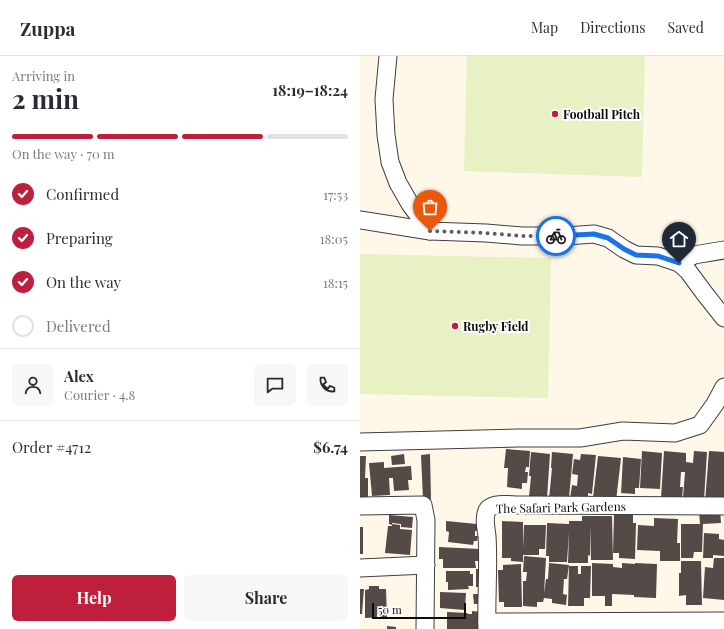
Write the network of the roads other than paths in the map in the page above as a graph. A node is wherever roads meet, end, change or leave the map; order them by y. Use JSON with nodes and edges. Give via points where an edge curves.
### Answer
{"nodes":[{"id":1,"x":388,"y":56,"type":"edge"},
{"id":2,"x":360,"y":220,"type":"edge"},
{"id":3,"x":430,"y":231,"type":"junction"},
{"id":4,"x":724,"y":250,"type":"edge"},
{"id":5,"x":679,"y":263,"type":"junction"},
{"id":6,"x":705,"y":294,"type":"junction"},
{"id":7,"x":724,"y":306,"type":"edge"},
{"id":8,"x":724,"y":318,"type":"edge"},
{"id":9,"x":724,"y":386,"type":"edge"},
{"id":10,"x":360,"y":442,"type":"edge"},
{"id":11,"x":360,"y":506,"type":"edge"},
{"id":12,"x":724,"y":506,"type":"edge"},
{"id":13,"x":426,"y":565,"type":"junction"},
{"id":14,"x":360,"y":568,"type":"edge"},
{"id":15,"x":724,"y":621,"type":"edge"},
{"id":16,"x":487,"y":626,"type":"edge"},
{"id":17,"x":425,"y":629,"type":"edge"}],
"edges":[{"from":1,"to":3,"type":"street","via":[[384,99],[390,162],[410,204]]},
{"from":2,"to":3,"type":"street"},
{"from":3,"to":5,"type":"street","via":[[522,236],[594,234],[608,238],[636,255],[658,256]]},
{"from":4,"to":5,"type":"street","via":[[694,255]]},
{"from":5,"to":6,"type":"street"},
{"from":6,"to":7,"type":"street"},
{"from":6,"to":8,"type":"street"},
{"from":9,"to":10,"type":"street","via":[[700,425],[676,433],[623,431],[580,438]]},
{"from":11,"to":13,"type":"street","via":[[423,505],[426,520]]},
{"from":12,"to":16,"type":"street","name":"The Safari Park Gardens","via":[[492,506],[486,515]]},
{"from":13,"to":14,"type":"street"},
{"from":13,"to":17,"type":"street"},
{"from":15,"to":16,"type":"street","name":"The Safari Park Gardens"}]}
